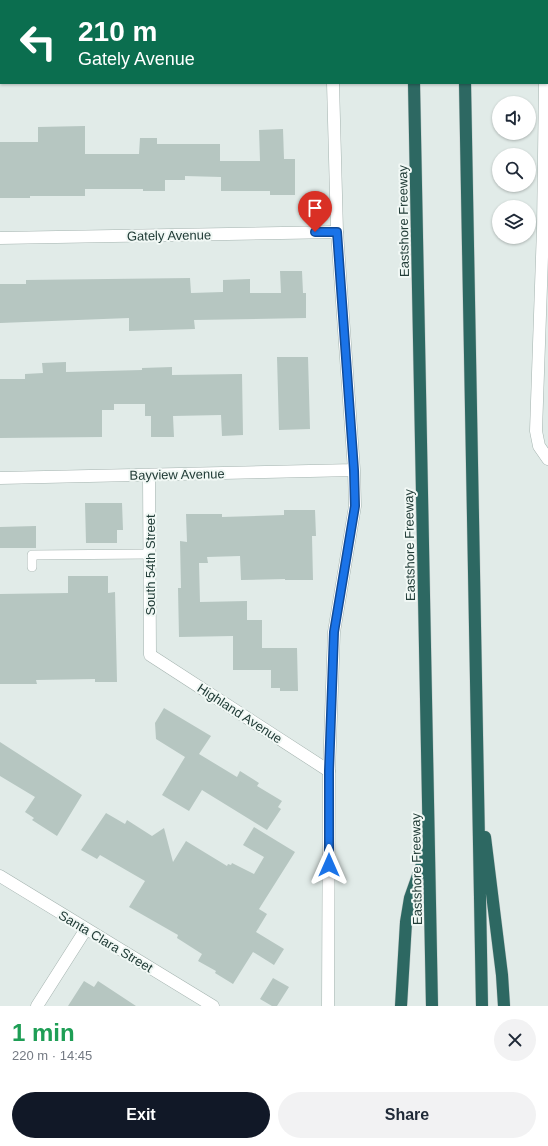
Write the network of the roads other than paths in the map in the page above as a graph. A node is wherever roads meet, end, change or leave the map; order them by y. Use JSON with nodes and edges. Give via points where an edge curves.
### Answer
{"nodes":[{"id":1,"x":333,"y":84,"type":"edge"},
{"id":2,"x":414,"y":84,"type":"edge"},
{"id":3,"x":465,"y":84,"type":"edge"},
{"id":4,"x":545,"y":84,"type":"edge"},
{"id":5,"x":545,"y":228,"type":"edge"},
{"id":6,"x":337,"y":232,"type":"junction"},
{"id":7,"x":0,"y":238,"type":"edge"},
{"id":8,"x":548,"y":459,"type":"edge"},
{"id":9,"x":354,"y":470,"type":"junction"},
{"id":10,"x":149,"y":475,"type":"junction"},
{"id":11,"x":0,"y":478,"type":"edge"},
{"id":12,"x":150,"y":554,"type":"junction"},
{"id":13,"x":32,"y":567,"type":"dead end"},
{"id":14,"x":150,"y":655,"type":"joint"},
{"id":15,"x":329,"y":771,"type":"junction"},
{"id":16,"x":477,"y":771,"type":"junction"},
{"id":17,"x":429,"y":843,"type":"junction"},
{"id":18,"x":0,"y":876,"type":"edge"},
{"id":19,"x":86,"y":929,"type":"junction"},
{"id":20,"x":37,"y":1006,"type":"edge"},
{"id":21,"x":213,"y":1006,"type":"edge"},
{"id":22,"x":328,"y":1006,"type":"edge"},
{"id":23,"x":401,"y":1006,"type":"edge"},
{"id":24,"x":432,"y":1006,"type":"edge"},
{"id":25,"x":482,"y":1006,"type":"edge"},
{"id":26,"x":504,"y":1006,"type":"edge"}],
"edges":[{"from":1,"to":6,"type":"street"},
{"from":2,"to":17,"type":"highway","name":"Eastshore Freeway"},
{"from":3,"to":16,"type":"highway"},
{"from":4,"to":5,"type":"street"},
{"from":5,"to":8,"type":"street","via":[[536,431],[539,446]]},
{"from":6,"to":7,"type":"street","name":"Gately Avenue"},
{"from":6,"to":9,"type":"street"},
{"from":9,"to":10,"type":"street","name":"Bayview Avenue"},
{"from":9,"to":15,"type":"street","via":[[355,506],[334,632]]},
{"from":10,"to":11,"type":"street","name":"Bayview Avenue"},
{"from":10,"to":12,"type":"street","name":"South 54th Street"},
{"from":12,"to":13,"type":"lane","via":[[32,555]]},
{"from":12,"to":14,"type":"street","name":"South 54th Street"},
{"from":14,"to":15,"type":"street","name":"Highland Avenue"},
{"from":15,"to":22,"type":"street"},
{"from":16,"to":25,"type":"highway"},
{"from":16,"to":26,"type":"highway"},
{"from":17,"to":23,"type":"highway","via":[[410,898]]},
{"from":17,"to":24,"type":"highway","name":"Eastshore Freeway"},
{"from":18,"to":19,"type":"street","name":"Santa Clara Street"},
{"from":19,"to":20,"type":"street"},
{"from":19,"to":21,"type":"street","name":"Santa Clara Street"}]}
